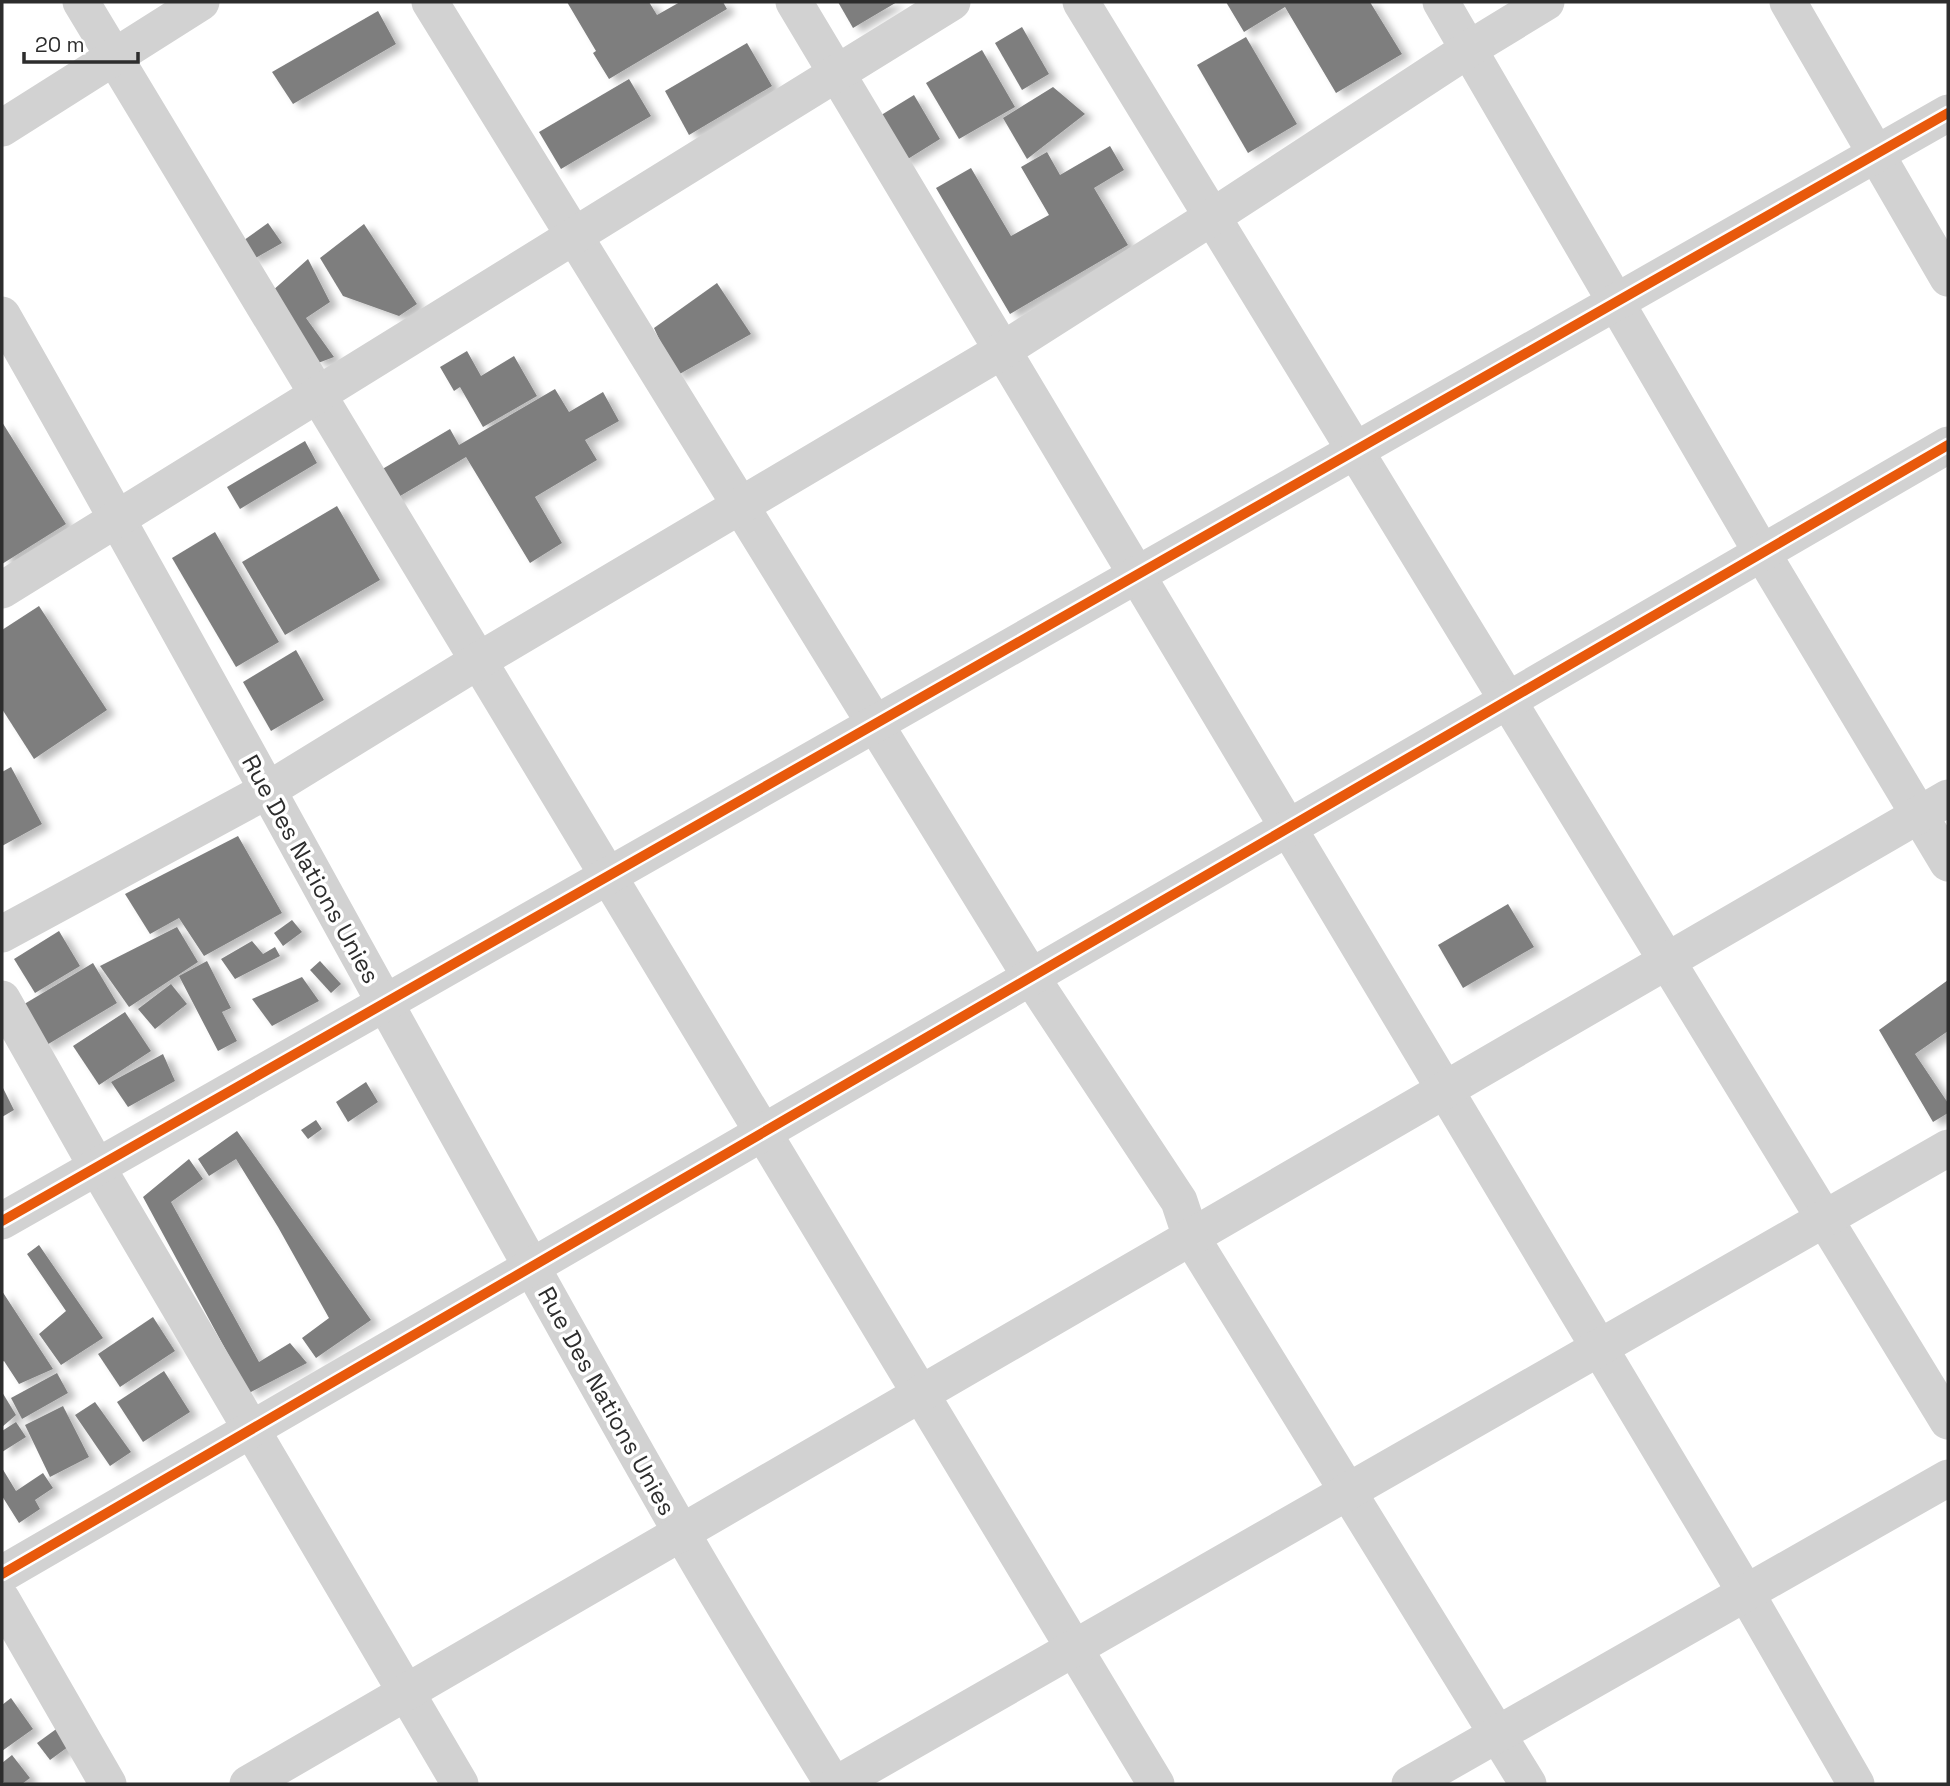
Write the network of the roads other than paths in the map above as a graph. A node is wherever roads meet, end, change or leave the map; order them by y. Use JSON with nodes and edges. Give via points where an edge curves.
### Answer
{"nodes":[{"id":1,"x":81,"y":2,"type":"edge"},
{"id":2,"x":201,"y":2,"type":"edge"},
{"id":3,"x":430,"y":2,"type":"edge"},
{"id":4,"x":794,"y":2,"type":"edge"},
{"id":5,"x":952,"y":2,"type":"edge"},
{"id":6,"x":1082,"y":2,"type":"edge"},
{"id":7,"x":1441,"y":2,"type":"edge"},
{"id":8,"x":1546,"y":2,"type":"edge"},
{"id":9,"x":1788,"y":2,"type":"edge"},
{"id":10,"x":1469,"y":49,"type":"junction"},
{"id":11,"x":115,"y":56,"type":"junction"},
{"id":12,"x":837,"y":73,"type":"junction"},
{"id":13,"x":1948,"y":113,"type":"edge"},
{"id":14,"x":2,"y":128,"type":"edge"},
{"id":15,"x":1876,"y":154,"type":"junction"},
{"id":16,"x":1212,"y":217,"type":"junction"},
{"id":17,"x":574,"y":235,"type":"junction"},
{"id":18,"x":1948,"y":278,"type":"edge"},
{"id":19,"x":1617,"y":302,"type":"junction"},
{"id":20,"x":2,"y":315,"type":"edge"},
{"id":21,"x":1003,"y":350,"type":"junction"},
{"id":22,"x":318,"y":394,"type":"junction"},
{"id":23,"x":1948,"y":445,"type":"edge"},
{"id":24,"x":1356,"y":450,"type":"junction"},
{"id":25,"x":742,"y":506,"type":"junction"},
{"id":26,"x":118,"y":518,"type":"junction"},
{"id":27,"x":1762,"y":553,"type":"junction"},
{"id":28,"x":1137,"y":575,"type":"junction"},
{"id":29,"x":2,"y":590,"type":"edge"},
{"id":30,"x":478,"y":661,"type":"junction"},
{"id":31,"x":1508,"y":700,"type":"junction"},
{"id":32,"x":875,"y":724,"type":"junction"},
{"id":33,"x":268,"y":790,"type":"junction"},
{"id":34,"x":1933,"y":806,"type":"edge"},
{"id":35,"x":1288,"y":827,"type":"junction"},
{"id":36,"x":1948,"y":863,"type":"edge"},
{"id":37,"x":607,"y":876,"type":"junction"},
{"id":38,"x":2,"y":934,"type":"edge"},
{"id":39,"x":1667,"y":960,"type":"junction"},
{"id":40,"x":1031,"y":977,"type":"junction"},
{"id":41,"x":2,"y":999,"type":"edge"},
{"id":42,"x":385,"y":1003,"type":"junction"},
{"id":43,"x":1445,"y":1090,"type":"junction"},
{"id":44,"x":762,"y":1133,"type":"junction"},
{"id":45,"x":1948,"y":1148,"type":"edge"},
{"id":46,"x":97,"y":1167,"type":"junction"},
{"id":47,"x":1824,"y":1219,"type":"junction"},
{"id":48,"x":2,"y":1221,"type":"edge"},
{"id":49,"x":1191,"y":1237,"type":"junction"},
{"id":50,"x":532,"y":1266,"type":"junction"},
{"id":51,"x":1599,"y":1348,"type":"junction"},
{"id":52,"x":920,"y":1394,"type":"junction"},
{"id":53,"x":1948,"y":1421,"type":"edge"},
{"id":54,"x":251,"y":1430,"type":"junction"},
{"id":55,"x":1948,"y":1478,"type":"edge"},
{"id":56,"x":1349,"y":1492,"type":"junction"},
{"id":57,"x":681,"y":1533,"type":"junction"},
{"id":58,"x":2,"y":1574,"type":"edge"},
{"id":59,"x":1746,"y":1593,"type":"junction"},
{"id":60,"x":2,"y":1600,"type":"edge"},
{"id":61,"x":1074,"y":1649,"type":"junction"},
{"id":62,"x":406,"y":1693,"type":"junction"},
{"id":63,"x":1498,"y":1734,"type":"junction"},
{"id":64,"x":108,"y":1784,"type":"edge"},
{"id":65,"x":248,"y":1784,"type":"edge"},
{"id":66,"x":460,"y":1784,"type":"edge"},
{"id":67,"x":835,"y":1784,"type":"edge"},
{"id":68,"x":1156,"y":1784,"type":"edge"},
{"id":69,"x":1410,"y":1784,"type":"edge"},
{"id":70,"x":1528,"y":1784,"type":"edge"},
{"id":71,"x":1856,"y":1784,"type":"edge"}],
"edges":[{"from":1,"to":11,"type":"street"},
{"from":2,"to":11,"type":"street"},
{"from":3,"to":17,"type":"street"},
{"from":4,"to":12,"type":"street"},
{"from":5,"to":12,"type":"street"},
{"from":6,"to":16,"type":"street"},
{"from":7,"to":10,"type":"street"},
{"from":8,"to":10,"type":"street"},
{"from":9,"to":15,"type":"street"},
{"from":10,"to":16,"type":"street"},
{"from":10,"to":19,"type":"street"},
{"from":11,"to":14,"type":"street"},
{"from":11,"to":22,"type":"street"},
{"from":12,"to":17,"type":"street"},
{"from":12,"to":21,"type":"street"},
{"from":13,"to":15,"type":"street"},
{"from":15,"to":18,"type":"street"},
{"from":15,"to":19,"type":"street"},
{"from":16,"to":21,"type":"street"},
{"from":16,"to":24,"type":"street"},
{"from":17,"to":22,"type":"street"},
{"from":17,"to":25,"type":"street"},
{"from":19,"to":24,"type":"street"},
{"from":19,"to":27,"type":"street"},
{"from":20,"to":26,"type":"street","name":"Rue Des Nations Unies"},
{"from":21,"to":25,"type":"street"},
{"from":21,"to":28,"type":"street"},
{"from":22,"to":26,"type":"street"},
{"from":22,"to":30,"type":"street"},
{"from":23,"to":27,"type":"street"},
{"from":24,"to":28,"type":"street"},
{"from":24,"to":31,"type":"street"},
{"from":25,"to":30,"type":"street"},
{"from":25,"to":32,"type":"street"},
{"from":26,"to":29,"type":"street"},
{"from":26,"to":33,"type":"street","name":"Rue Des Nations Unies"},
{"from":27,"to":31,"type":"street"},
{"from":27,"to":34,"type":"street"},
{"from":28,"to":32,"type":"street"},
{"from":28,"to":35,"type":"street"},
{"from":30,"to":33,"type":"street"},
{"from":30,"to":37,"type":"street"},
{"from":31,"to":35,"type":"street"},
{"from":31,"to":39,"type":"street"},
{"from":32,"to":37,"type":"street"},
{"from":32,"to":40,"type":"street"},
{"from":33,"to":38,"type":"street"},
{"from":33,"to":42,"type":"street","name":"Rue Des Nations Unies"},
{"from":34,"to":36,"type":"street"},
{"from":34,"to":39,"type":"street"},
{"from":35,"to":40,"type":"street"},
{"from":35,"to":43,"type":"street"},
{"from":37,"to":42,"type":"street"},
{"from":37,"to":44,"type":"street"},
{"from":39,"to":43,"type":"street"},
{"from":39,"to":47,"type":"street"},
{"from":40,"to":44,"type":"street"},
{"from":40,"to":49,"type":"street","via":[[1180,1201]]},
{"from":41,"to":46,"type":"street"},
{"from":42,"to":46,"type":"street"},
{"from":42,"to":50,"type":"street","name":"Rue Des Nations Unies"},
{"from":43,"to":49,"type":"street"},
{"from":43,"to":51,"type":"street"},
{"from":44,"to":50,"type":"street"},
{"from":44,"to":52,"type":"street"},
{"from":45,"to":47,"type":"street"},
{"from":46,"to":48,"type":"street"},
{"from":46,"to":54,"type":"street"},
{"from":47,"to":51,"type":"street"},
{"from":47,"to":53,"type":"street"},
{"from":49,"to":52,"type":"street"},
{"from":49,"to":56,"type":"street"},
{"from":50,"to":54,"type":"street"},
{"from":50,"to":57,"type":"street","name":"Rue Des Nations Unies"},
{"from":51,"to":56,"type":"street"},
{"from":51,"to":59,"type":"street"},
{"from":52,"to":57,"type":"street"},
{"from":52,"to":61,"type":"street"},
{"from":54,"to":58,"type":"street"},
{"from":54,"to":62,"type":"street"},
{"from":55,"to":59,"type":"street"},
{"from":56,"to":61,"type":"street"},
{"from":56,"to":63,"type":"street"},
{"from":57,"to":62,"type":"street"},
{"from":57,"to":67,"type":"street","name":"Rue Des Nations Unies"},
{"from":59,"to":63,"type":"street"},
{"from":59,"to":71,"type":"street"},
{"from":60,"to":64,"type":"street"},
{"from":61,"to":67,"type":"street"},
{"from":61,"to":68,"type":"street"},
{"from":62,"to":65,"type":"street"},
{"from":62,"to":66,"type":"street"},
{"from":63,"to":69,"type":"street"},
{"from":63,"to":70,"type":"street"}]}
